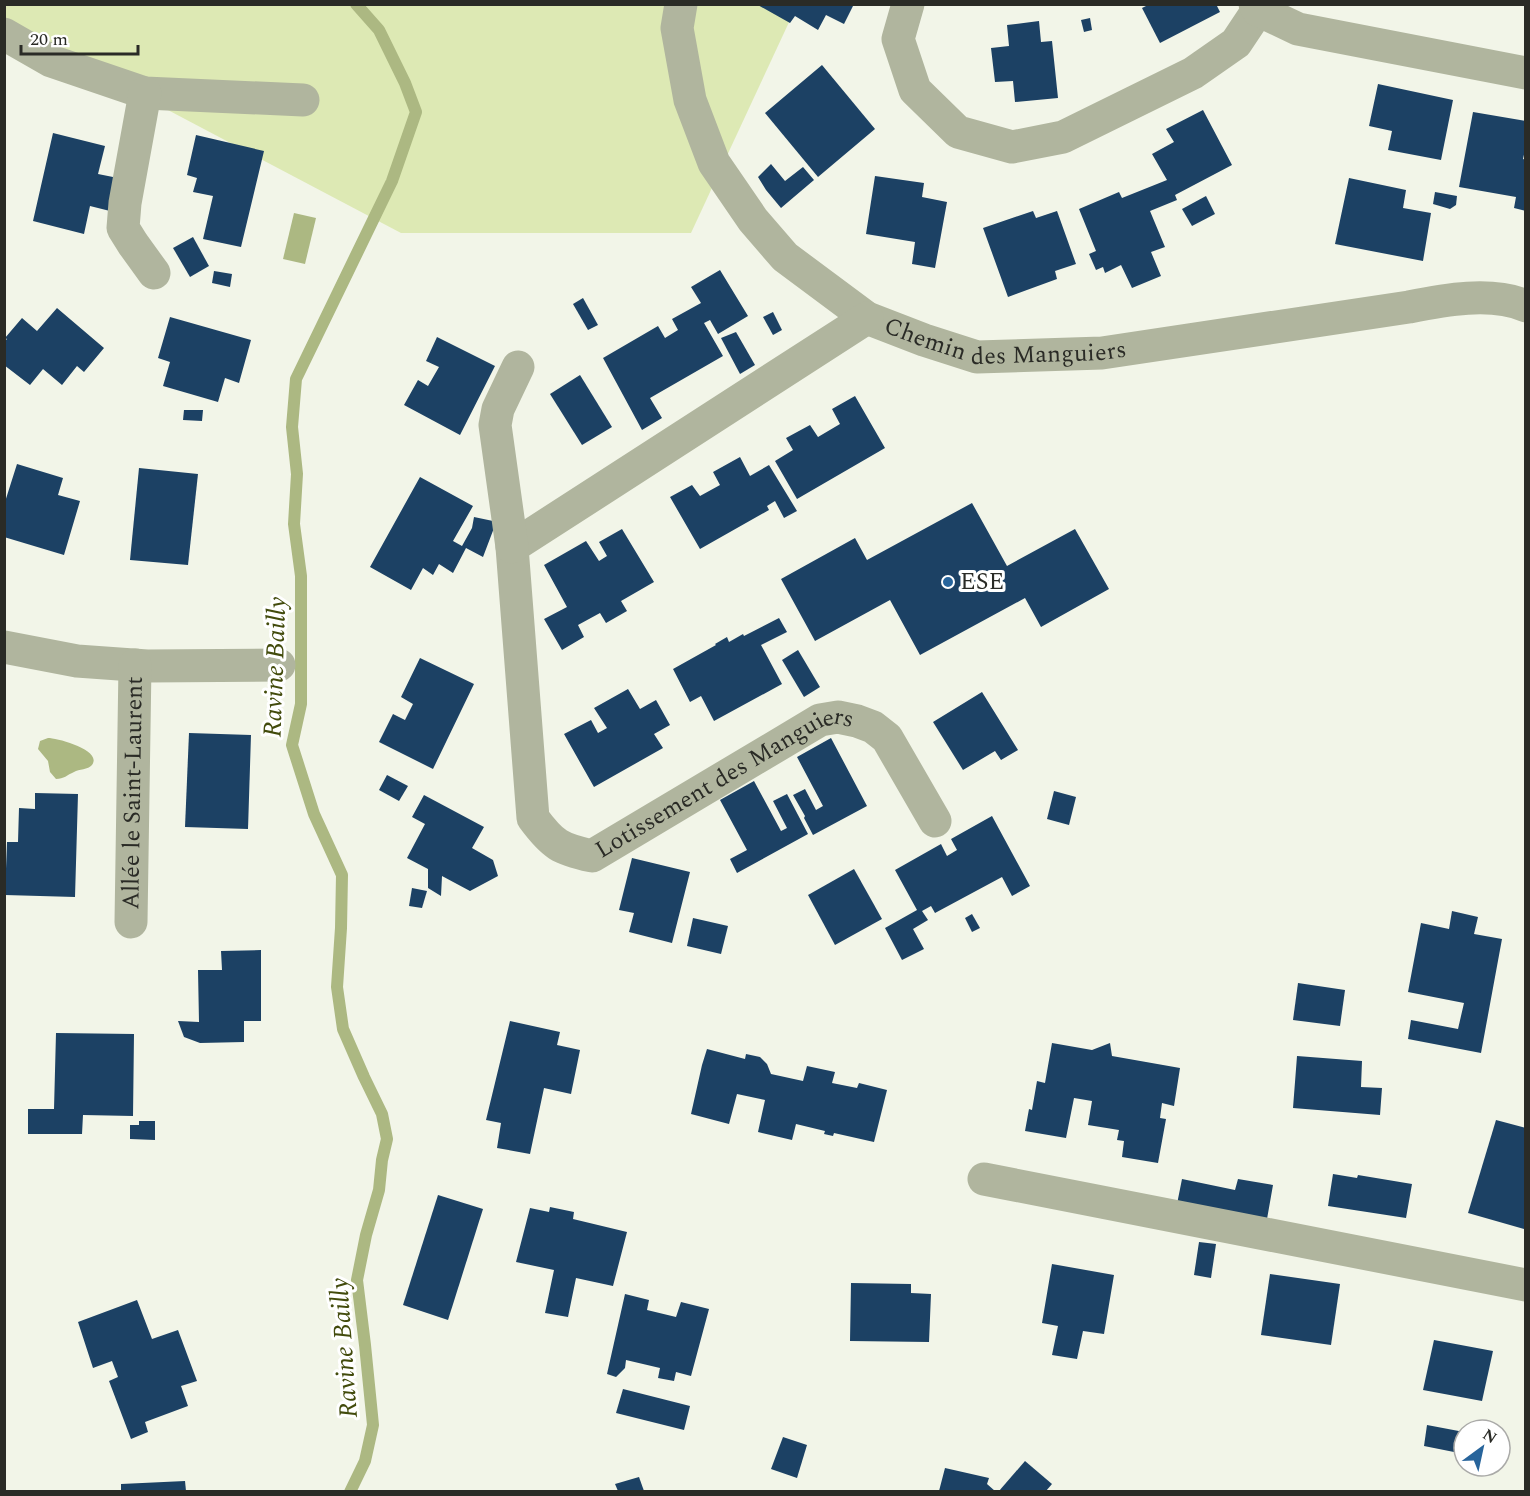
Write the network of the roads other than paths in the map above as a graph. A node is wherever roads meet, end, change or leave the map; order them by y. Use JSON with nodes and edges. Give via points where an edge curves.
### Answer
{"nodes":[{"id":1,"x":681,"y":4,"type":"edge"},
{"id":2,"x":908,"y":4,"type":"edge"},
{"id":3,"x":1257,"y":7,"type":"edge"},
{"id":4,"x":4,"y":34,"type":"edge"},
{"id":5,"x":1526,"y":73,"type":"edge"},
{"id":6,"x":146,"y":93,"type":"junction"},
{"id":7,"x":303,"y":100,"type":"dead end"},
{"id":8,"x":154,"y":273,"type":"dead end"},
{"id":9,"x":1526,"y":306,"type":"edge"},
{"id":10,"x":867,"y":318,"type":"junction"},
{"id":11,"x":518,"y":367,"type":"dead end"},
{"id":12,"x":512,"y":547,"type":"junction"},
{"id":13,"x":4,"y":647,"type":"edge"},
{"id":14,"x":135,"y":665,"type":"junction"},
{"id":15,"x":279,"y":665,"type":"dead end"},
{"id":16,"x":936,"y":821,"type":"dead end"},
{"id":17,"x":131,"y":922,"type":"dead end"},
{"id":18,"x":984,"y":1179,"type":"dead end"},
{"id":19,"x":1526,"y":1285,"type":"edge"}],
"edges":[{"from":1,"to":10,"type":"street","name":"Chemin des Manguiers","via":[[677,28],[690,100],[714,163],[753,220],[785,257]]},
{"from":2,"to":3,"type":"street","via":[[898,39],[915,90],[958,132],[1012,147],[1063,137],[1193,74],[1236,43]]},
{"from":3,"to":5,"type":"street","via":[[1298,29]]},
{"from":4,"to":6,"type":"street","via":[[51,61]]},
{"from":6,"to":7,"type":"street"},
{"from":6,"to":8,"type":"street","via":[[123,228]]},
{"from":9,"to":10,"type":"street","name":"Chemin des Manguiers","via":[[1482,298],[1446,299],[1102,352],[977,357]]},
{"from":10,"to":12,"type":"street"},
{"from":11,"to":12,"type":"street","name":"Lotissement des Manguiers","via":[[498,409],[495,425]]},
{"from":12,"to":16,"type":"street","name":"Lotissement des Manguiers","via":[[533,818],[558,846],[592,856],[820,720],[838,717],[873,727],[887,738]]},
{"from":13,"to":14,"type":"street","name":"Allée le Saint-Laurent","via":[[77,661]]},
{"from":14,"to":15,"type":"street","name":"Allée le Saint-Laurent"},
{"from":14,"to":17,"type":"street","name":"Allée le Saint-Laurent"},
{"from":18,"to":19,"type":"street"}]}
